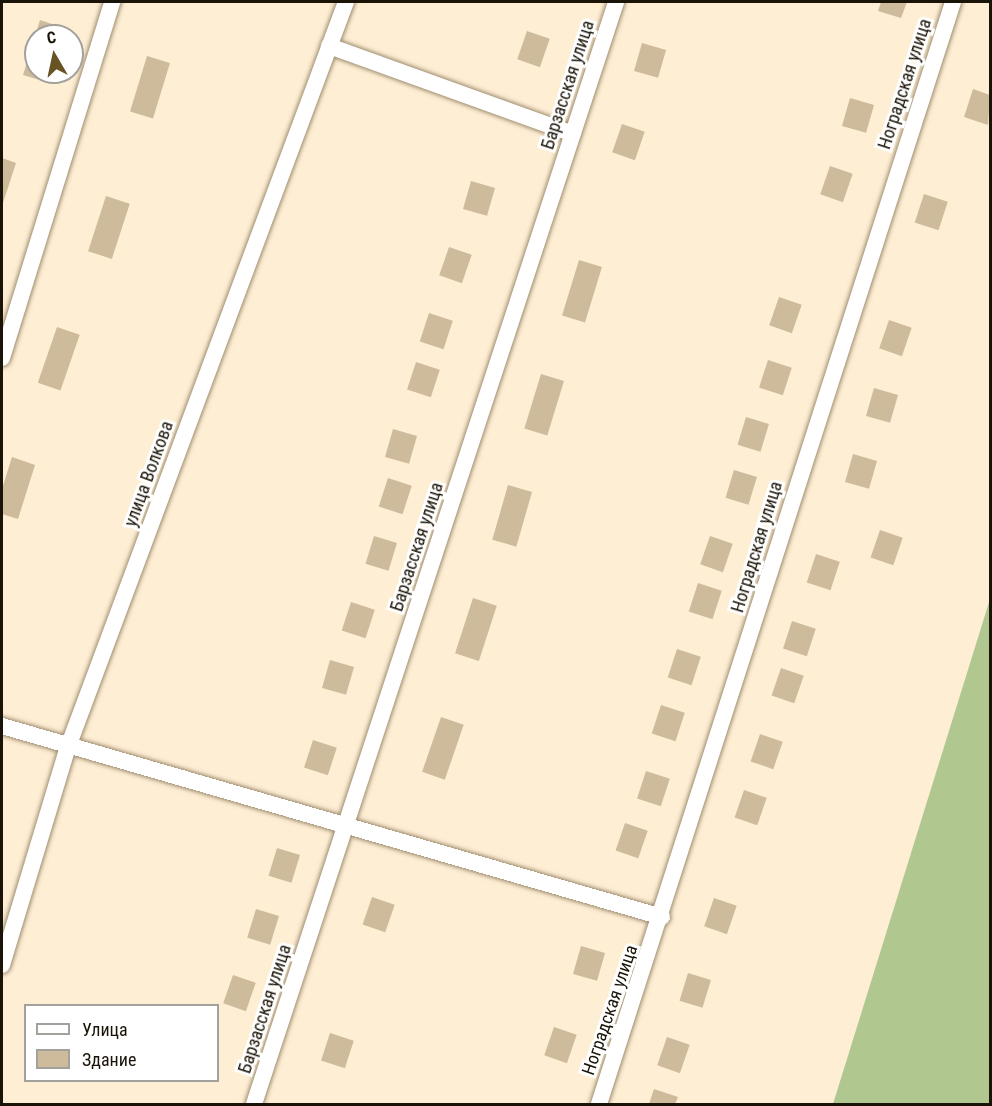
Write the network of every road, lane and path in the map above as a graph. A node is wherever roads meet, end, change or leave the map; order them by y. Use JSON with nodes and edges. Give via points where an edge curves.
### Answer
{"nodes":[{"id":1,"x":111,"y":2,"type":"edge"},
{"id":2,"x":346,"y":2,"type":"edge"},
{"id":3,"x":616,"y":2,"type":"edge"},
{"id":4,"x":953,"y":2,"type":"edge"},
{"id":5,"x":329,"y":46,"type":"junction"},
{"id":6,"x":573,"y":134,"type":"junction"},
{"id":7,"x":2,"y":358,"type":"edge"},
{"id":8,"x":2,"y":726,"type":"edge"},
{"id":9,"x":68,"y":747,"type":"junction"},
{"id":10,"x":345,"y":827,"type":"junction"},
{"id":11,"x":662,"y":917,"type":"junction"},
{"id":12,"x":2,"y":965,"type":"edge"},
{"id":13,"x":254,"y":1104,"type":"edge"},
{"id":14,"x":599,"y":1104,"type":"edge"}],
"edges":[{"from":1,"to":7,"type":"street"},
{"from":2,"to":5,"type":"street","name":"улица Волкова"},
{"from":3,"to":6,"type":"street","name":"Барзасская улица"},
{"from":4,"to":11,"type":"street","name":"Ноградская улица"},
{"from":5,"to":6,"type":"street"},
{"from":5,"to":9,"type":"street","name":"улица Волкова"},
{"from":6,"to":10,"type":"street","name":"Барзасская улица"},
{"from":8,"to":9,"type":"street"},
{"from":9,"to":10,"type":"street"},
{"from":9,"to":12,"type":"street","name":"улица Волкова"},
{"from":10,"to":11,"type":"street"},
{"from":10,"to":13,"type":"street","name":"Барзасская улица"},
{"from":11,"to":14,"type":"street","name":"Ноградская улица"}]}
